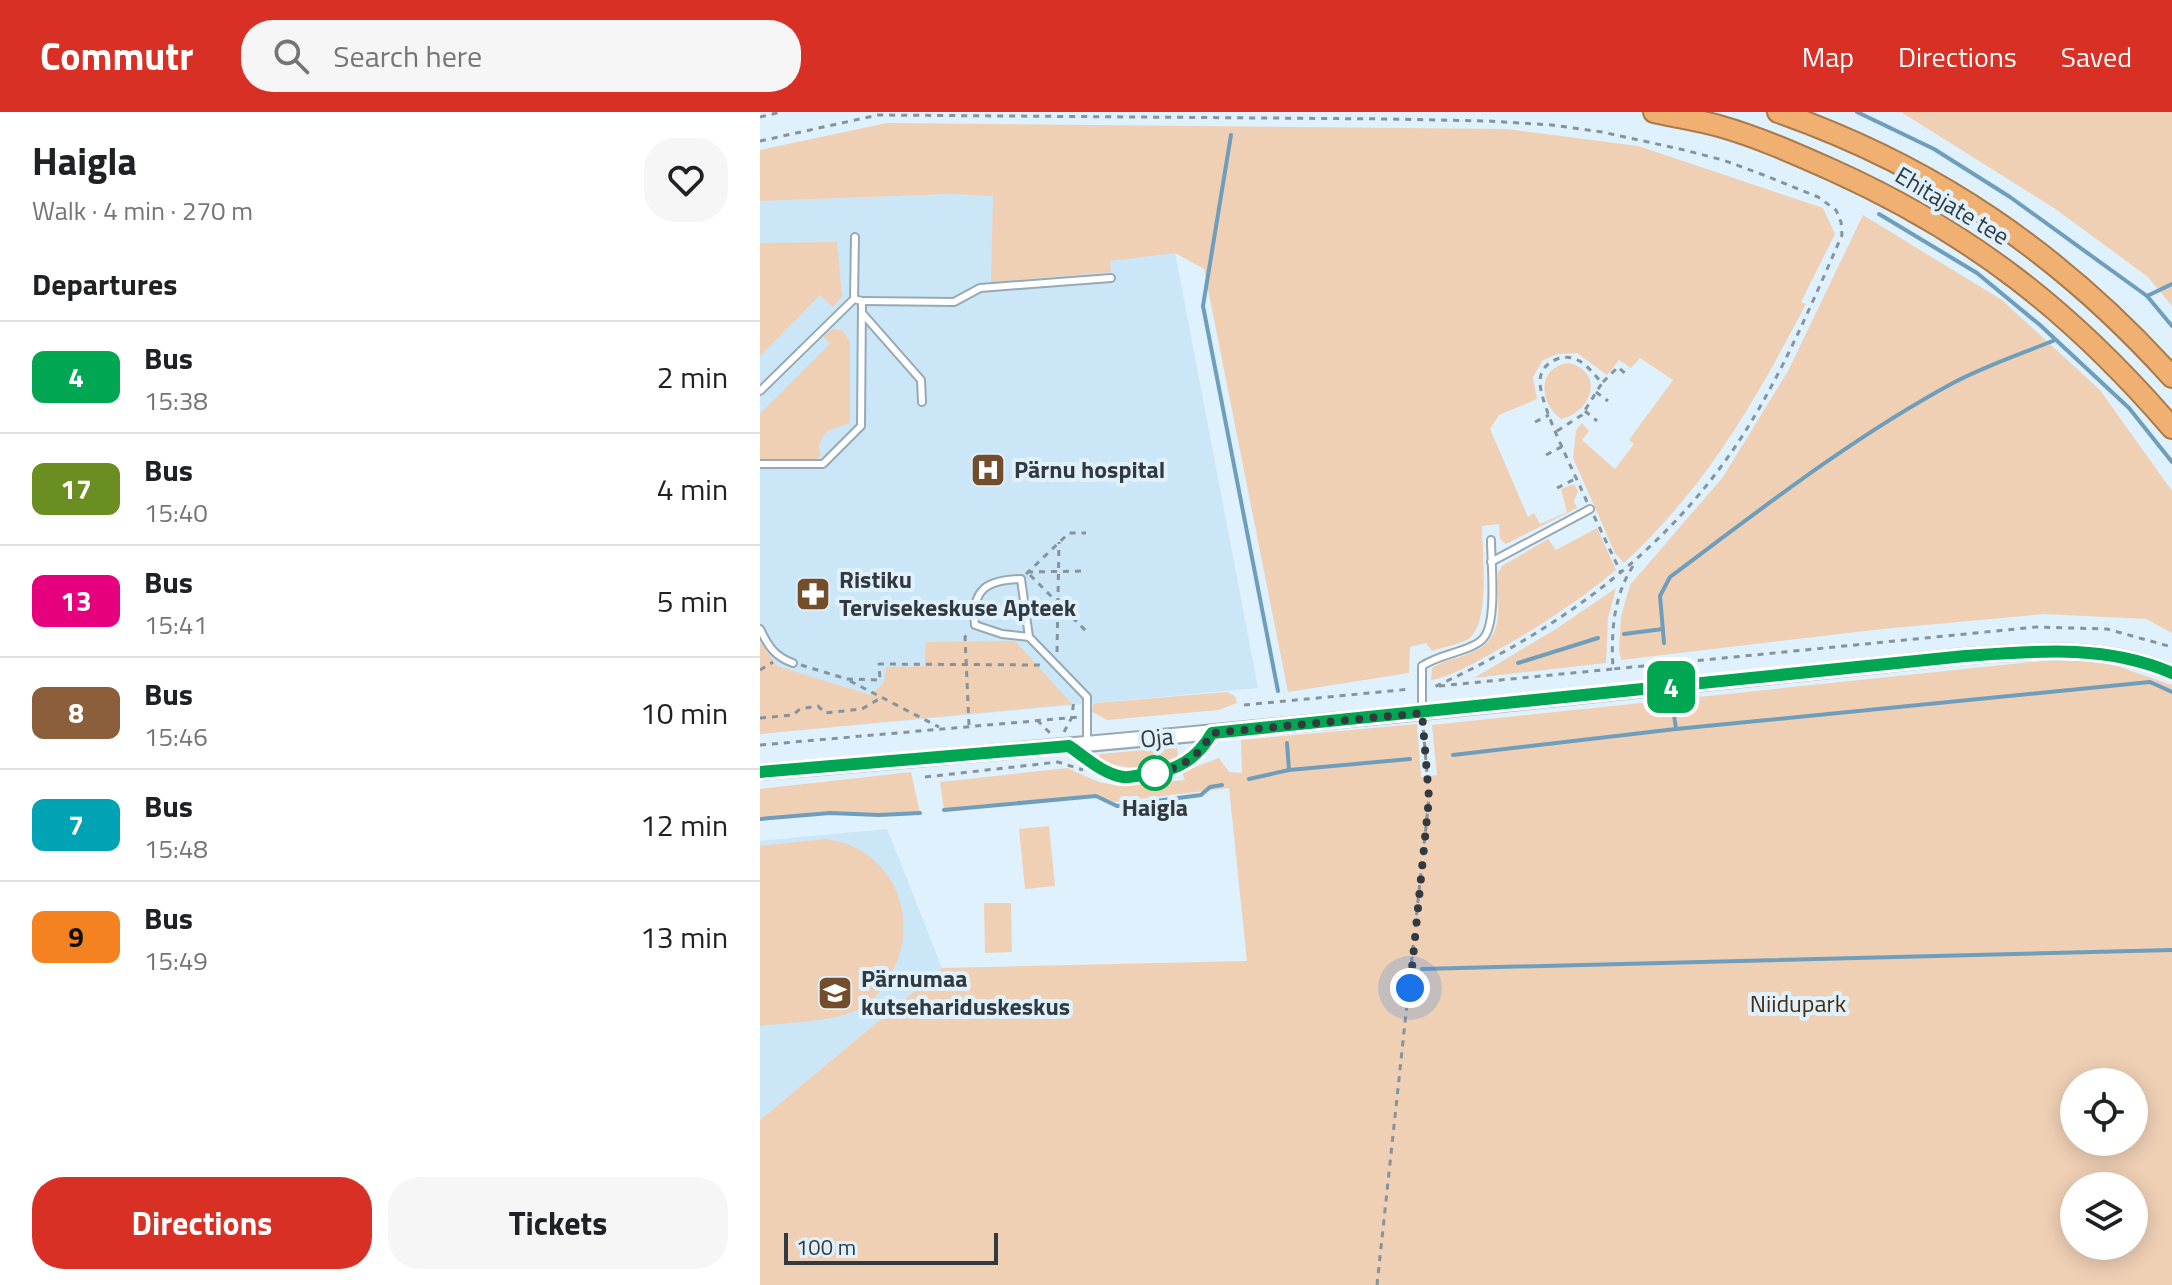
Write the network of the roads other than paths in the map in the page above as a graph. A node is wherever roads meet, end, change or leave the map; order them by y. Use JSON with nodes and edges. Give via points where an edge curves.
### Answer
{"nodes":[{"id":1,"x":1654,"y":112,"type":"edge"},
{"id":2,"x":1778,"y":112,"type":"edge"},
{"id":3,"x":855,"y":237,"type":"dead end"},
{"id":4,"x":1111,"y":278,"type":"dead end"},
{"id":5,"x":858,"y":300,"type":"junction"},
{"id":6,"x":862,"y":313,"type":"junction"},
{"id":7,"x":2172,"y":377,"type":"edge"},
{"id":8,"x":760,"y":391,"type":"edge"},
{"id":9,"x":922,"y":402,"type":"dead end"},
{"id":10,"x":2172,"y":428,"type":"edge"},
{"id":11,"x":760,"y":464,"type":"edge"},
{"id":12,"x":1590,"y":509,"type":"road end"},
{"id":13,"x":1491,"y":540,"type":"dead end"},
{"id":14,"x":1491,"y":562,"type":"junction"},
{"id":15,"x":760,"y":629,"type":"edge"},
{"id":16,"x":1029,"y":637,"type":"junction"},
{"id":17,"x":793,"y":663,"type":"road end"},
{"id":18,"x":2172,"y":673,"type":"edge"},
{"id":19,"x":1422,"y":713,"type":"junction"},
{"id":20,"x":1212,"y":733,"type":"junction"},
{"id":21,"x":1066,"y":740,"type":"junction"},
{"id":22,"x":1087,"y":745,"type":"junction"},
{"id":23,"x":760,"y":772,"type":"edge"}],
"edges":[{"from":1,"to":10,"type":"highway","name":"Ehitajate tee","via":[[1719,126],[1804,157],[1960,238],[2081,332]]},
{"from":2,"to":7,"type":"highway","name":"Ehitajate tee","via":[[1880,152],[1994,218],[2107,309]]},
{"from":3,"to":5,"type":"lane"},
{"from":4,"to":5,"type":"lane","via":[[980,288],[954,302]]},
{"from":5,"to":6,"type":"lane"},
{"from":5,"to":8,"type":"lane"},
{"from":6,"to":9,"type":"lane","via":[[921,380]]},
{"from":6,"to":11,"type":"lane","via":[[861,426],[823,464]]},
{"from":12,"to":14,"type":"lane"},
{"from":13,"to":14,"type":"lane"},
{"from":14,"to":19,"type":"lane","via":[[1485,636],[1422,666]]},
{"from":15,"to":17,"type":"lane","via":[[779,658]]},
{"from":16,"to":16,"type":"lane","via":[[1021,579],[1000,580],[981,591],[973,606],[975,625]]},
{"from":16,"to":22,"type":"lane","via":[[1087,697]]},
{"from":18,"to":19,"type":"street","name":"Oja","via":[[2107,654],[2055,650]]},
{"from":19,"to":20,"type":"street","name":"Oja"},
{"from":20,"to":21,"type":"lane","via":[[1184,764],[1166,772],[1123,777],[1101,768]]},
{"from":20,"to":22,"type":"street","name":"Oja"},
{"from":21,"to":22,"type":"street","name":"Oja"},
{"from":21,"to":23,"type":"street","name":"Oja"}]}
